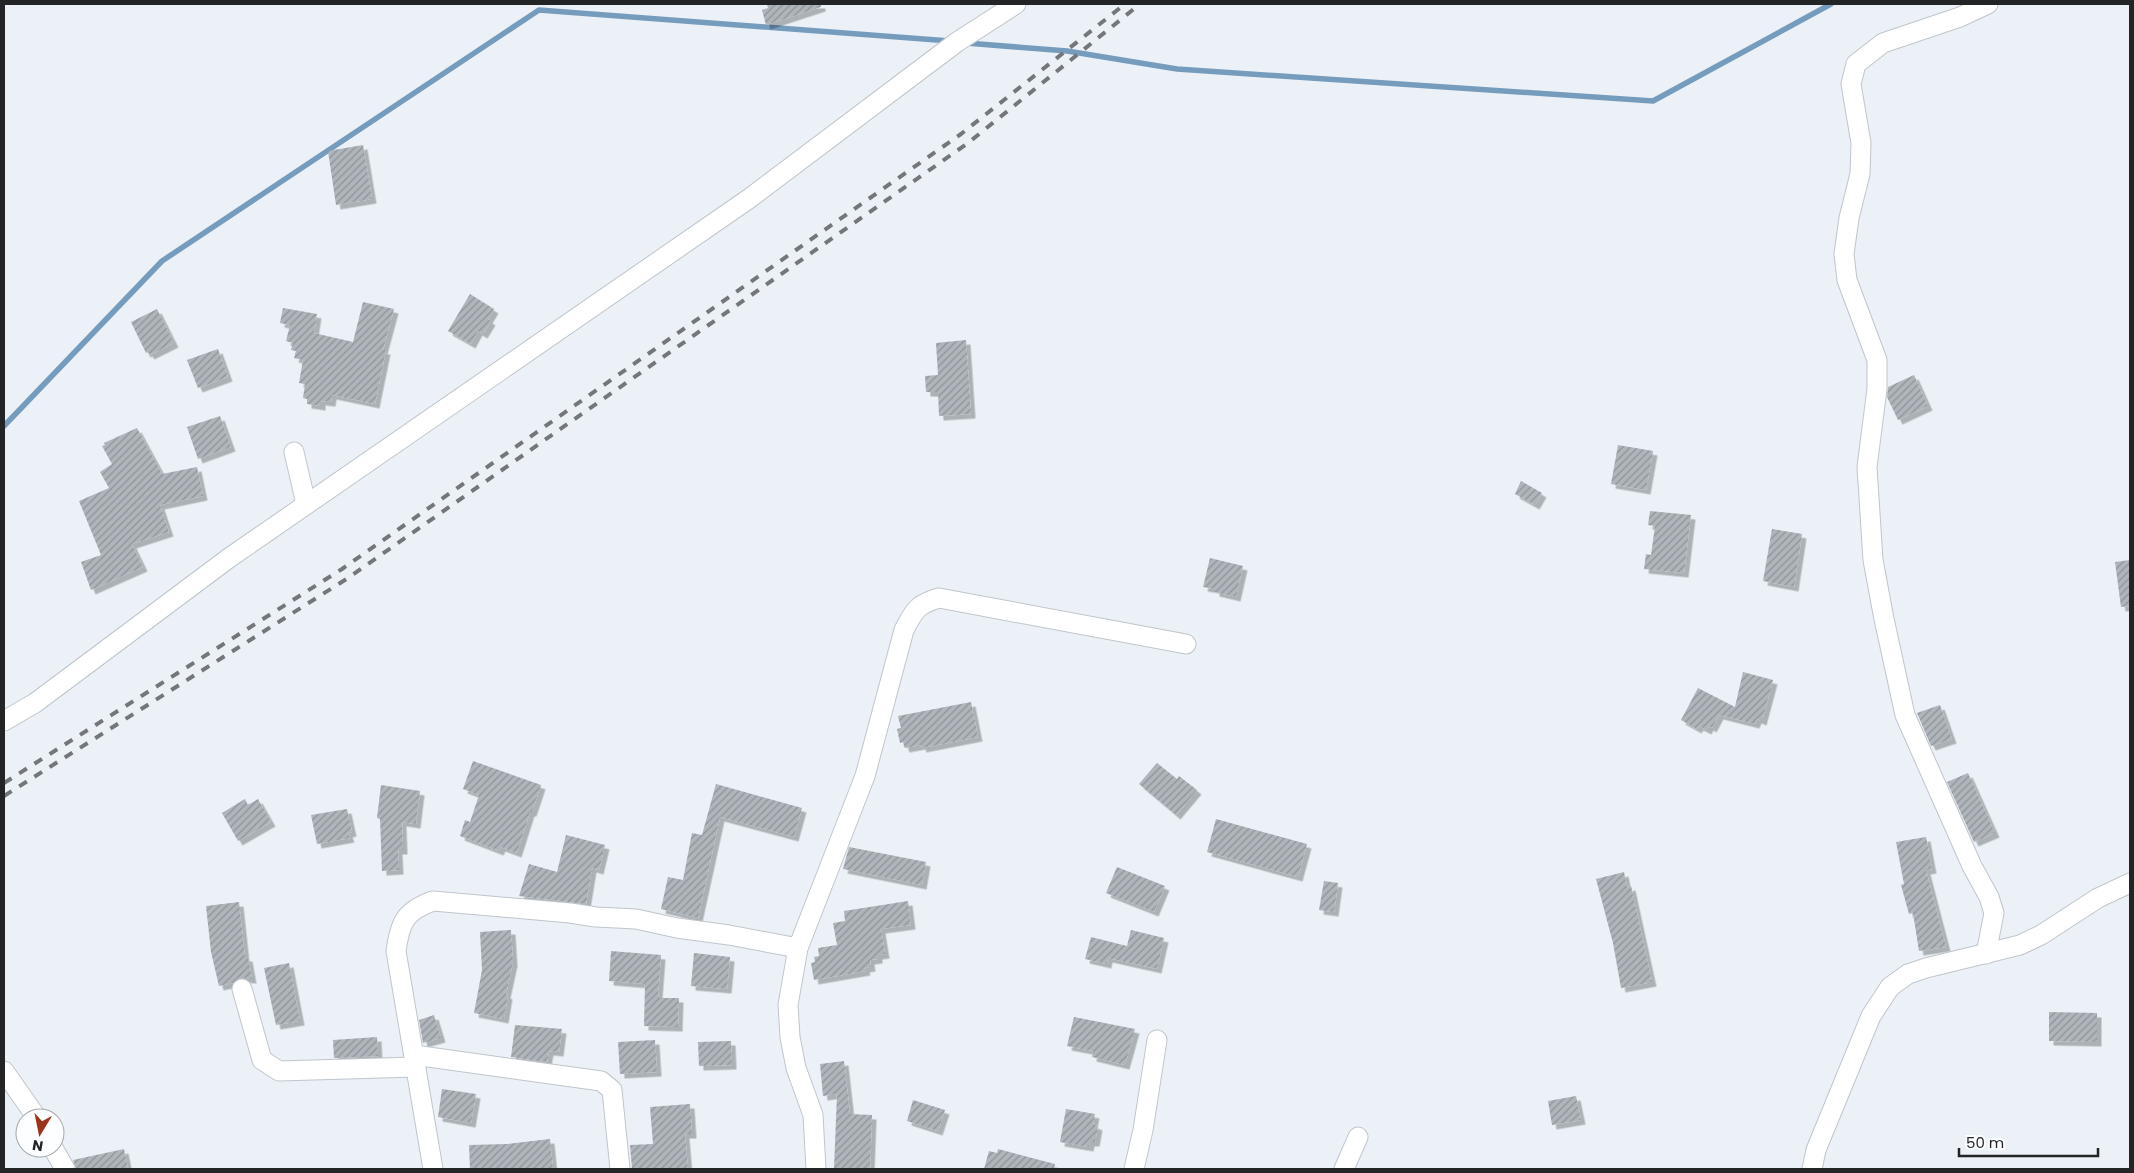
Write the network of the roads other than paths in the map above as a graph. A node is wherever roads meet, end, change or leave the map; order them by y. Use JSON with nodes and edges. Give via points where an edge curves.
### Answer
{"nodes":[{"id":1,"x":1016,"y":4,"type":"edge"},
{"id":2,"x":1988,"y":4,"type":"edge"},
{"id":3,"x":294,"y":452,"type":"dead end"},
{"id":4,"x":306,"y":504,"type":"junction"},
{"id":5,"x":1186,"y":644,"type":"dead end"},
{"id":6,"x":4,"y":721,"type":"edge"},
{"id":7,"x":2130,"y":883,"type":"edge"},
{"id":8,"x":798,"y":948,"type":"junction"},
{"id":9,"x":1986,"y":954,"type":"junction"},
{"id":10,"x":242,"y":989,"type":"dead end"},
{"id":11,"x":1157,"y":1040,"type":"dead end"},
{"id":12,"x":415,"y":1061,"type":"junction"},
{"id":13,"x":4,"y":1071,"type":"edge"},
{"id":14,"x":30,"y":1108,"type":"edge"},
{"id":15,"x":1358,"y":1137,"type":"dead end"},
{"id":16,"x":59,"y":1158,"type":"edge"},
{"id":17,"x":65,"y":1169,"type":"edge"},
{"id":18,"x":433,"y":1169,"type":"edge"},
{"id":19,"x":620,"y":1169,"type":"edge"},
{"id":20,"x":816,"y":1169,"type":"edge"},
{"id":21,"x":1134,"y":1169,"type":"edge"},
{"id":22,"x":1344,"y":1169,"type":"edge"},
{"id":23,"x":1812,"y":1169,"type":"edge"}],
"edges":[{"from":1,"to":4,"type":"street","via":[[957,42],[750,198]]},
{"from":2,"to":9,"type":"street","via":[[1883,43],[1856,64],[1851,84],[1861,143],[1860,174],[1844,254],[1847,280],[1877,360],[1877,389],[1867,467],[1873,560],[1884,619],[1905,715],[1972,866],[1989,896],[1994,913]]},
{"from":3,"to":4,"type":"street"},
{"from":4,"to":6,"type":"street","via":[[35,703]]},
{"from":5,"to":8,"type":"street","via":[[939,598],[924,602],[914,611],[904,630],[865,776]]},
{"from":7,"to":9,"type":"street","via":[[2098,898],[2041,935],[2020,945]]},
{"from":8,"to":12,"type":"street","via":[[636,919],[433,902],[417,907],[407,915],[399,931],[396,951]]},
{"from":8,"to":20,"type":"street","via":[[788,1005],[790,1037],[796,1068],[813,1115]]},
{"from":9,"to":23,"type":"street","via":[[1908,974],[1890,987],[1871,1016],[1816,1150]]},
{"from":10,"to":12,"type":"street","via":[[262,1060],[272,1068],[280,1071]]},
{"from":11,"to":21,"type":"street"},
{"from":12,"to":18,"type":"street"},
{"from":12,"to":19,"type":"street","via":[[601,1081],[612,1090]]},
{"from":13,"to":14,"type":"street"},
{"from":15,"to":22,"type":"street"},
{"from":16,"to":17,"type":"street"}]}
